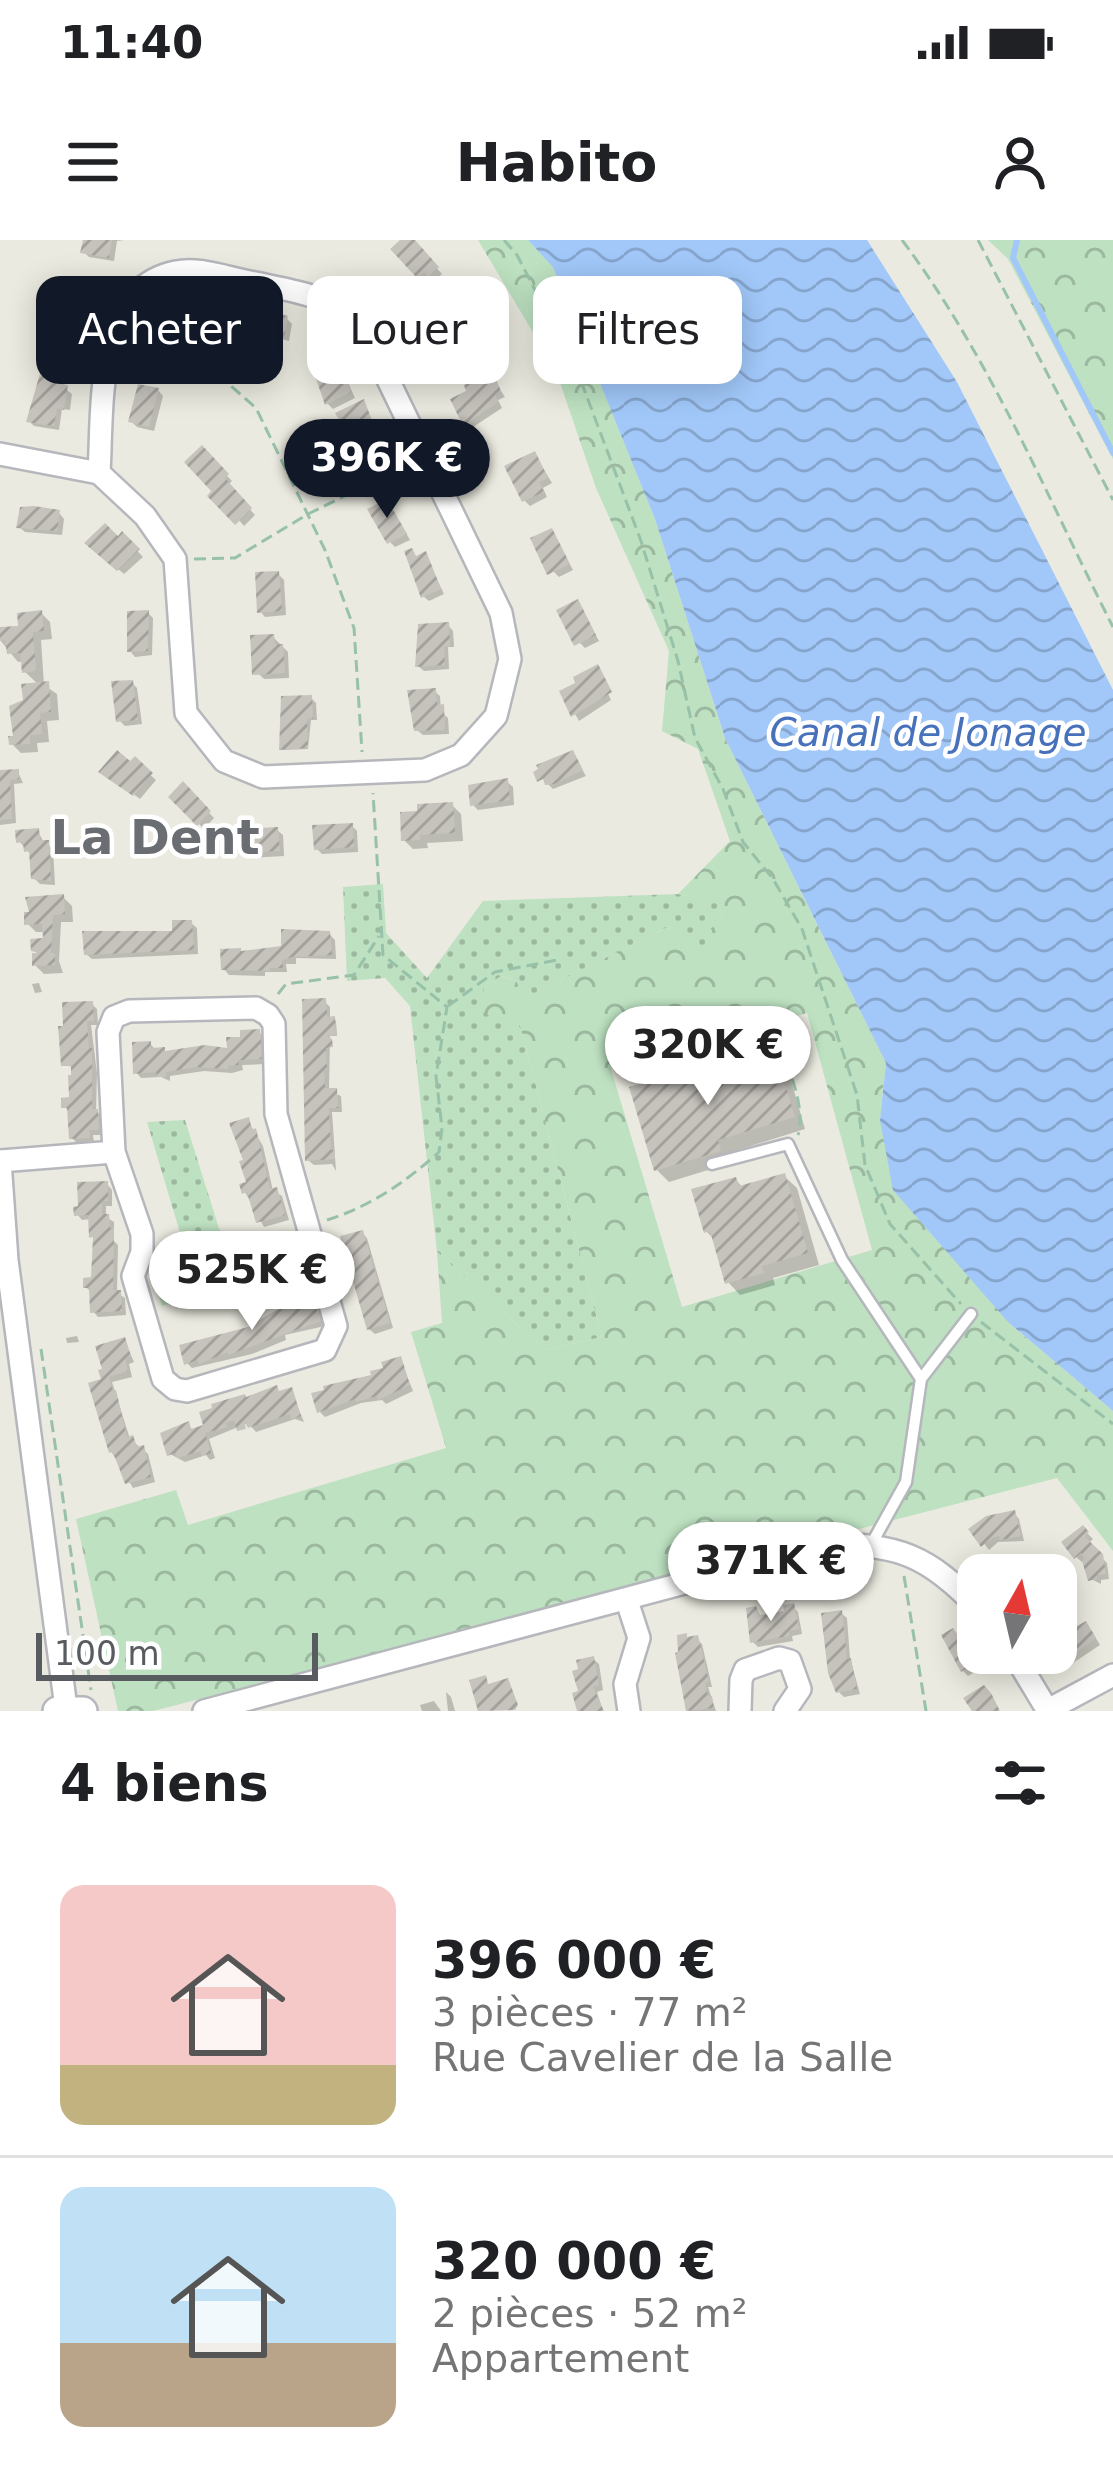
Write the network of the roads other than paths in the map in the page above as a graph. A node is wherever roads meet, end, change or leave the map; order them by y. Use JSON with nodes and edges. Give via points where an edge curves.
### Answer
{"nodes":[{"id":1,"x":0,"y":454,"type":"edge"},
{"id":2,"x":99,"y":473,"type":"junction"},
{"id":3,"x":114,"y":1152,"type":"junction"},
{"id":4,"x":0,"y":1161,"type":"edge"},
{"id":5,"x":712,"y":1164,"type":"dead end"},
{"id":6,"x":2,"y":1227,"type":"edge"},
{"id":7,"x":4,"y":1260,"type":"edge"},
{"id":8,"x":971,"y":1314,"type":"road end"},
{"id":9,"x":921,"y":1379,"type":"junction"},
{"id":10,"x":872,"y":1544,"type":"junction"},
{"id":11,"x":957,"y":1586,"type":"edge"},
{"id":12,"x":627,"y":1601,"type":"junction"},
{"id":13,"x":1026,"y":1674,"type":"edge"},
{"id":14,"x":1113,"y":1675,"type":"edge"},
{"id":15,"x":74,"y":1704,"type":"edge"},
{"id":16,"x":1048,"y":1710,"type":"edge"},
{"id":17,"x":204,"y":1711,"type":"edge"},
{"id":18,"x":629,"y":1711,"type":"edge"},
{"id":19,"x":740,"y":1711,"type":"edge"},
{"id":20,"x":784,"y":1711,"type":"edge"}],
"edges":[{"from":1,"to":2,"type":"street"},
{"from":2,"to":2,"type":"street","via":[[145,516],[175,560],[186,713],[224,760],[263,777],[425,770],[461,755],[496,716],[510,658],[501,613],[361,324],[328,300],[199,272],[174,272],[132,297],[115,322]]},
{"from":3,"to":3,"type":"street","via":[[113,1017],[264,1012],[274,1024],[276,1114],[336,1327],[325,1350],[188,1391],[163,1379],[133,1276],[142,1234]]},
{"from":3,"to":4,"type":"street"},
{"from":4,"to":6,"type":"street"},
{"from":5,"to":9,"type":"lane","via":[[788,1144],[842,1260]]},
{"from":6,"to":7,"type":"street"},
{"from":7,"to":15,"type":"street"},
{"from":8,"to":9,"type":"lane"},
{"from":9,"to":10,"type":"lane","via":[[906,1482]]},
{"from":10,"to":11,"type":"street","via":[[902,1551]]},
{"from":10,"to":12,"type":"street","via":[[827,1545]]},
{"from":12,"to":17,"type":"street"},
{"from":12,"to":18,"type":"street","via":[[639,1638],[625,1684]]},
{"from":13,"to":16,"type":"street"},
{"from":14,"to":16,"type":"street"},
{"from":19,"to":20,"type":"street","via":[[745,1670],[779,1658],[796,1669],[800,1689]]}]}
